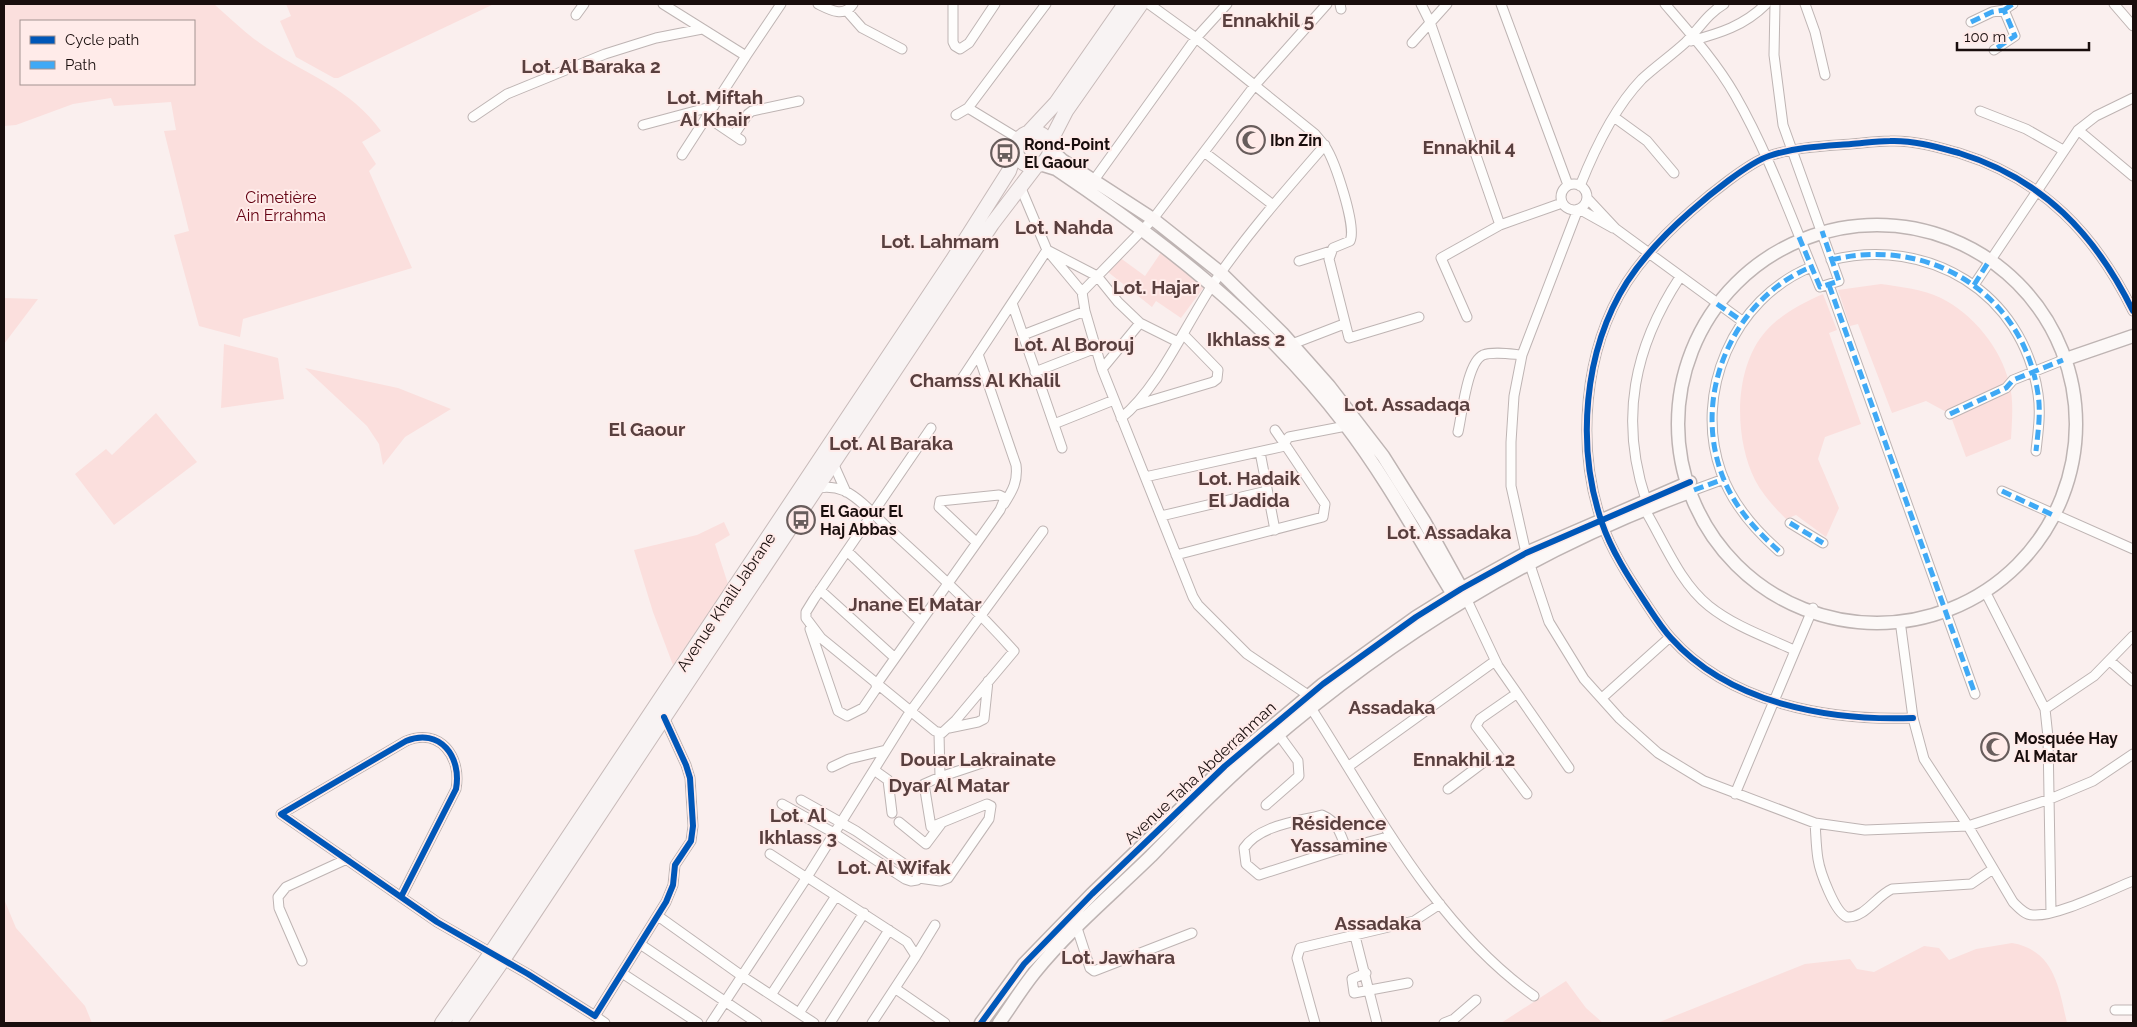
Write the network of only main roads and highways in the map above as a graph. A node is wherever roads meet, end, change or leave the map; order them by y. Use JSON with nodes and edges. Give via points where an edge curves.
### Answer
{"nodes":[{"id":1,"x":1125,"y":4,"type":"edge"},
{"id":2,"x":1141,"y":4,"type":"edge"},
{"id":3,"x":1021,"y":141,"type":"junction"},
{"id":4,"x":1050,"y":146,"type":"junction"},
{"id":5,"x":1038,"y":165,"type":"junction"},
{"id":6,"x":665,"y":708,"type":"junction"},
{"id":7,"x":497,"y":957,"type":"junction"},
{"id":8,"x":442,"y":1023,"type":"edge"},
{"id":9,"x":459,"y":1023,"type":"edge"}],
"edges":[{"from":1,"to":3,"type":"main road","name":"Avenue Khalil Jabrane","via":[[1056,103]]},
{"from":2,"to":4,"type":"main road","via":[[1066,111]]},
{"from":3,"to":4,"type":"main road","via":[[1038,132]]},
{"from":3,"to":5,"type":"main road","via":[[1018,156],[1026,164]]},
{"from":3,"to":6,"type":"main road","name":"Avenue Khalil Jabrane","via":[[1010,171]]},
{"from":4,"to":5,"type":"main road","via":[[1046,159]]},
{"from":5,"to":6,"type":"main road","name":"Avenue Khalil Jabrane","via":[[992,224]]},
{"from":6,"to":7,"type":"main road","name":"Avenue Khalil Jabrane"},
{"from":7,"to":8,"type":"main road","name":"Avenue Khalil Jabrane"},
{"from":7,"to":9,"type":"main road","name":"Avenue Khalil Jabrane"}]}
